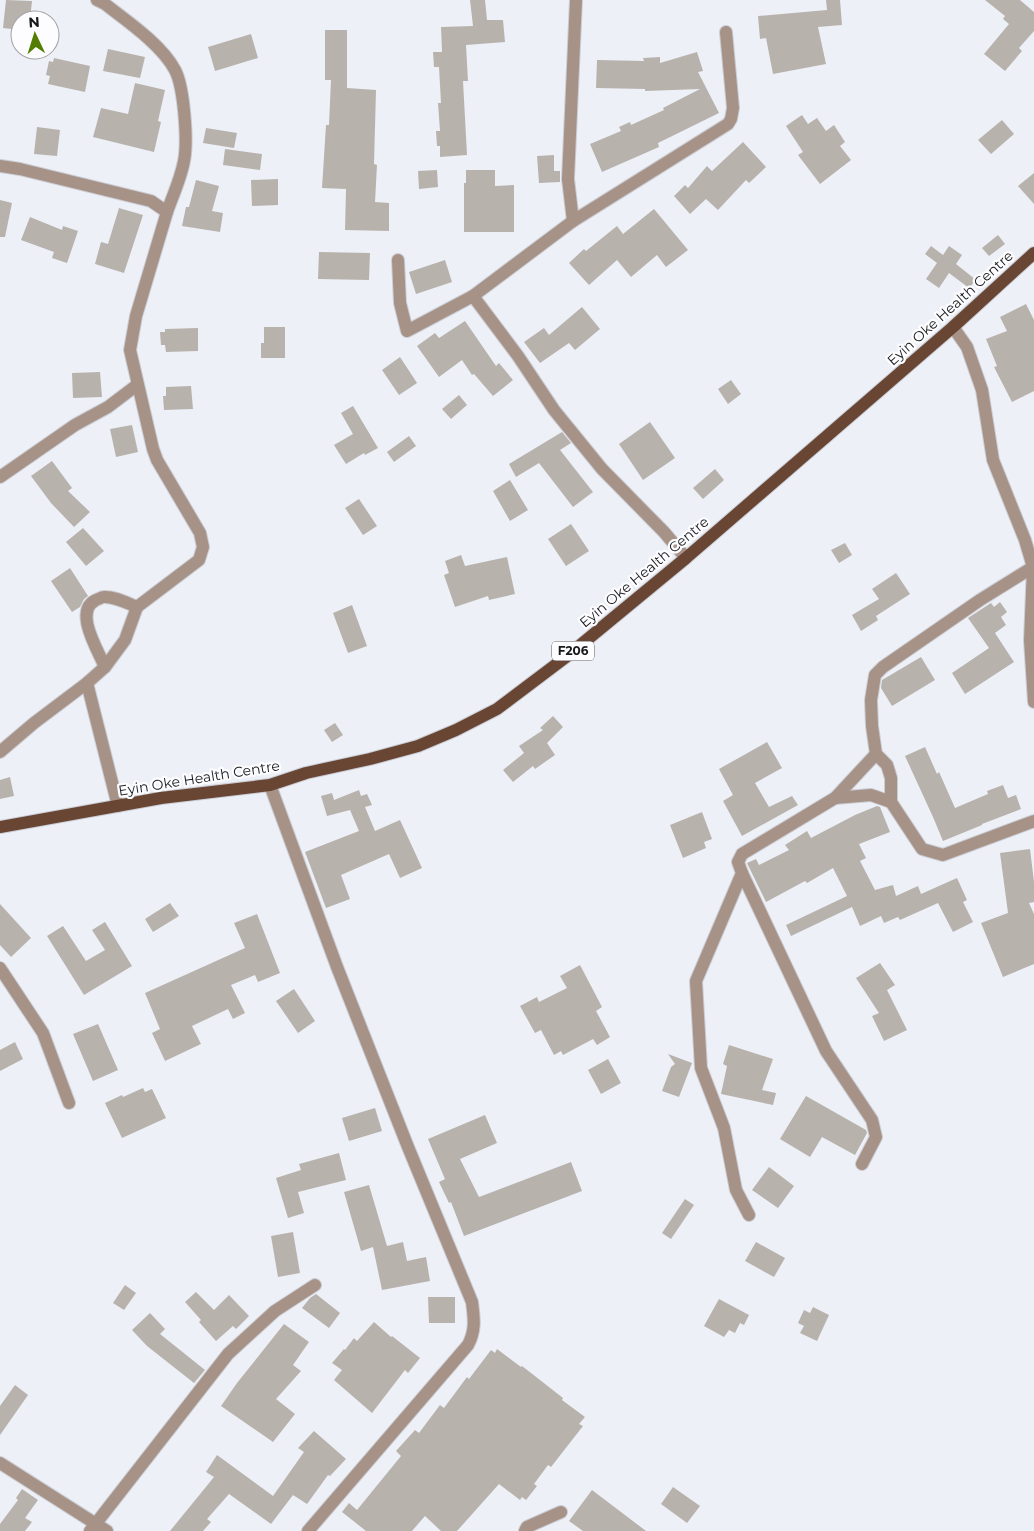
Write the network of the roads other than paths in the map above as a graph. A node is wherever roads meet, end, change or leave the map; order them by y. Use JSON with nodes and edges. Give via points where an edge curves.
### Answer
{"nodes":[{"id":1,"x":576,"y":0,"type":"edge"},
{"id":2,"x":103,"y":1,"type":"edge"},
{"id":3,"x":726,"y":32,"type":"dead end"},
{"id":4,"x":0,"y":166,"type":"edge"},
{"id":5,"x":167,"y":212,"type":"junction"},
{"id":6,"x":573,"y":221,"type":"junction"},
{"id":7,"x":1034,"y":253,"type":"edge"},
{"id":8,"x":398,"y":260,"type":"dead end"},
{"id":9,"x":473,"y":296,"type":"junction"},
{"id":10,"x":953,"y":326,"type":"junction"},
{"id":11,"x":137,"y":385,"type":"junction"},
{"id":12,"x":0,"y":477,"type":"edge"},
{"id":13,"x":1030,"y":538,"type":"edge"},
{"id":14,"x":686,"y":558,"type":"junction"},
{"id":15,"x":1033,"y":567,"type":"junction"},
{"id":16,"x":137,"y":606,"type":"junction"},
{"id":17,"x":105,"y":667,"type":"junction"},
{"id":18,"x":86,"y":683,"type":"junction"},
{"id":19,"x":1034,"y":702,"type":"edge"},
{"id":20,"x":0,"y":752,"type":"edge"},
{"id":21,"x":876,"y":754,"type":"junction"},
{"id":22,"x":270,"y":785,"type":"junction"},
{"id":23,"x":835,"y":798,"type":"junction"},
{"id":24,"x":891,"y":802,"type":"junction"},
{"id":25,"x":118,"y":806,"type":"junction"},
{"id":26,"x":1034,"y":821,"type":"edge"},
{"id":27,"x":0,"y":827,"type":"edge"},
{"id":28,"x":742,"y":873,"type":"junction"},
{"id":29,"x":0,"y":968,"type":"edge"},
{"id":30,"x":69,"y":1103,"type":"dead end"},
{"id":31,"x":862,"y":1164,"type":"dead end"},
{"id":32,"x":750,"y":1215,"type":"dead end"},
{"id":33,"x":315,"y":1285,"type":"dead end"},
{"id":34,"x":0,"y":1463,"type":"edge"},
{"id":35,"x":561,"y":1512,"type":"dead end"},
{"id":36,"x":98,"y":1529,"type":"edge"},
{"id":37,"x":308,"y":1531,"type":"edge"},
{"id":38,"x":525,"y":1531,"type":"edge"}],
"edges":[{"from":1,"to":6,"type":"street","via":[[568,179]]},
{"from":2,"to":5,"type":"street","via":[[150,40],[175,70],[186,130],[184,160]]},
{"from":3,"to":6,"type":"street","via":[[733,108],[728,124]]},
{"from":4,"to":5,"type":"street","via":[[151,201]]},
{"from":5,"to":11,"type":"street","via":[[132,333],[130,350]]},
{"from":6,"to":9,"type":"street"},
{"from":7,"to":10,"type":"main road","name":"Eyin Oke Health Centre","number":"F206"},
{"from":8,"to":9,"type":"street","via":[[400,303],[407,331]]},
{"from":9,"to":14,"type":"street","via":[[554,410],[602,469]]},
{"from":10,"to":13,"type":"street","via":[[967,347],[982,390],[993,460]]},
{"from":10,"to":14,"type":"main road","name":"Eyin Oke Health Centre","number":"F206"},
{"from":11,"to":12,"type":"street","via":[[108,408],[75,425]]},
{"from":11,"to":16,"type":"street","via":[[157,460],[200,533],[203,547],[199,560]]},
{"from":13,"to":15,"type":"street"},
{"from":14,"to":22,"type":"main road","name":"Eyin Oke Health Centre","number":"F206","via":[[497,709],[418,746]]},
{"from":15,"to":19,"type":"street","via":[[1030,640]]},
{"from":15,"to":21,"type":"street","via":[[882,667],[875,675],[871,700]]},
{"from":16,"to":17,"type":"street","via":[[125,640]]},
{"from":16,"to":17,"type":"street","via":[[103,597],[91,602],[86,622]]},
{"from":17,"to":18,"type":"street"},
{"from":18,"to":20,"type":"street"},
{"from":18,"to":25,"type":"street"},
{"from":21,"to":23,"type":"street"},
{"from":21,"to":24,"type":"street","via":[[887,765],[892,778]]},
{"from":22,"to":25,"type":"main road","name":"Eyin Oke Health Centre","number":"F206"},
{"from":22,"to":37,"type":"street","via":[[341,976],[472,1302],[474,1319],[474,1334],[468,1345]]},
{"from":23,"to":24,"type":"street","via":[[871,795]]},
{"from":23,"to":28,"type":"street","via":[[742,854],[738,862]]},
{"from":24,"to":26,"type":"street","via":[[922,849],[944,855]]},
{"from":25,"to":27,"type":"main road","name":"Eyin Oke Health Centre","number":"F206"},
{"from":28,"to":31,"type":"street","via":[[826,1051],[872,1120],[876,1137]]},
{"from":28,"to":32,"type":"street","via":[[696,981],[701,1068],[724,1128],[736,1190]]},
{"from":29,"to":30,"type":"street","via":[[42,1033]]},
{"from":33,"to":36,"type":"street","via":[[275,1311],[228,1354]]},
{"from":34,"to":36,"type":"street"},
{"from":35,"to":38,"type":"street"}]}
